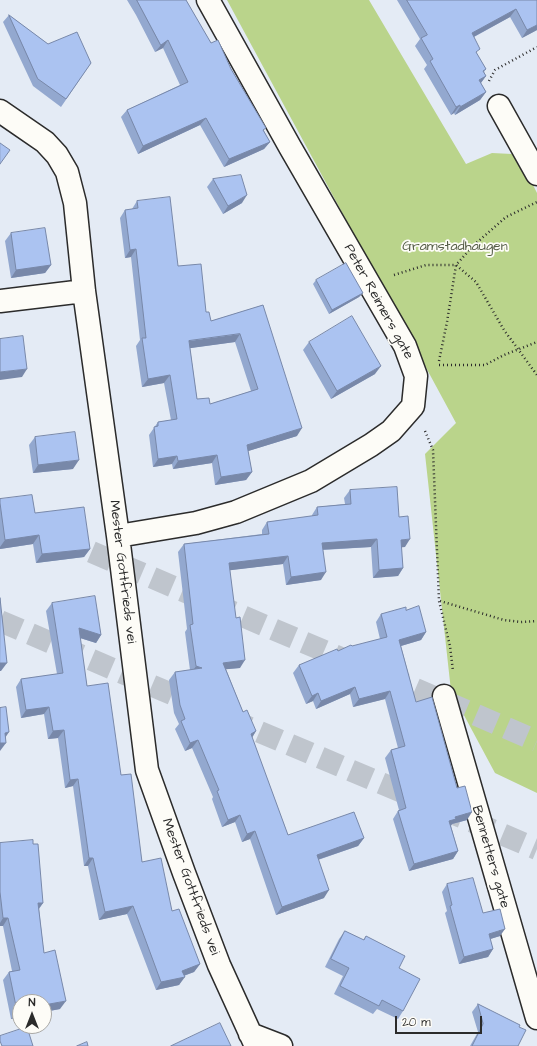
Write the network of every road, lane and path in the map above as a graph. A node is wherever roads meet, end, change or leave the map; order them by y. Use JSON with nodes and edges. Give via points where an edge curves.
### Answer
{"nodes":[{"id":1,"x":208,"y":0,"type":"edge"},
{"id":2,"x":537,"y":47,"type":"edge"},
{"id":3,"x":499,"y":106,"type":"joint"},
{"id":4,"x":0,"y":111,"type":"edge"},
{"id":5,"x":537,"y":174,"type":"edge"},
{"id":6,"x":537,"y":202,"type":"edge"},
{"id":7,"x":456,"y":264,"type":"junction"},
{"id":8,"x":369,"y":283,"type":"junction"},
{"id":9,"x":84,"y":291,"type":"junction"},
{"id":10,"x":0,"y":301,"type":"edge"},
{"id":11,"x":537,"y":342,"type":"edge"},
{"id":12,"x":519,"y":349,"type":"junction"},
{"id":13,"x":439,"y":365,"type":"junction"},
{"id":14,"x":537,"y":375,"type":"edge"},
{"id":15,"x":416,"y":376,"type":"junction"},
{"id":16,"x":413,"y":406,"type":"junction"},
{"id":17,"x":118,"y":536,"type":"junction"},
{"id":18,"x":439,"y":601,"type":"junction"},
{"id":19,"x":537,"y":621,"type":"edge"},
{"id":20,"x":444,"y":696,"type":"joint"},
{"id":21,"x":537,"y":1018,"type":"edge"},
{"id":22,"x":253,"y":1040,"type":"edge"},
{"id":23,"x":281,"y":1046,"type":"edge"}],
"edges":[{"from":1,"to":8,"type":"street","name":"Peter Reimers gate"},
{"from":2,"to":3,"type":"path","via":[[495,70],[489,81]]},
{"from":3,"to":5,"type":"street"},
{"from":4,"to":9,"type":"street","name":"Mester Gottfrieds vei","via":[[45,142],[67,172],[75,203]]},
{"from":6,"to":7,"type":"path","via":[[506,217]]},
{"from":7,"to":8,"type":"path","via":[[426,265]]},
{"from":7,"to":12,"type":"path","via":[[476,282],[504,330]]},
{"from":7,"to":13,"type":"path"},
{"from":8,"to":15,"type":"street","name":"Peter Reimers gate","via":[[404,346]]},
{"from":9,"to":10,"type":"street"},
{"from":9,"to":17,"type":"street","name":"Mester Gottfrieds vei"},
{"from":11,"to":12,"type":"path"},
{"from":12,"to":13,"type":"path","via":[[485,365]]},
{"from":12,"to":14,"type":"path"},
{"from":13,"to":15,"type":"path"},
{"from":15,"to":16,"type":"street","name":"Peter Reimers gate"},
{"from":16,"to":17,"type":"street","via":[[391,431],[311,481],[236,512],[196,523]]},
{"from":16,"to":18,"type":"path","via":[[433,450]]},
{"from":17,"to":22,"type":"street","name":"Mester Gottfrieds vei","via":[[147,770],[219,965]]},
{"from":18,"to":19,"type":"path","via":[[504,620]]},
{"from":18,"to":20,"type":"path","via":[[450,646],[454,681]]},
{"from":20,"to":21,"type":"street","name":"Bennetters gate"},
{"from":22,"to":23,"type":"street"}]}
